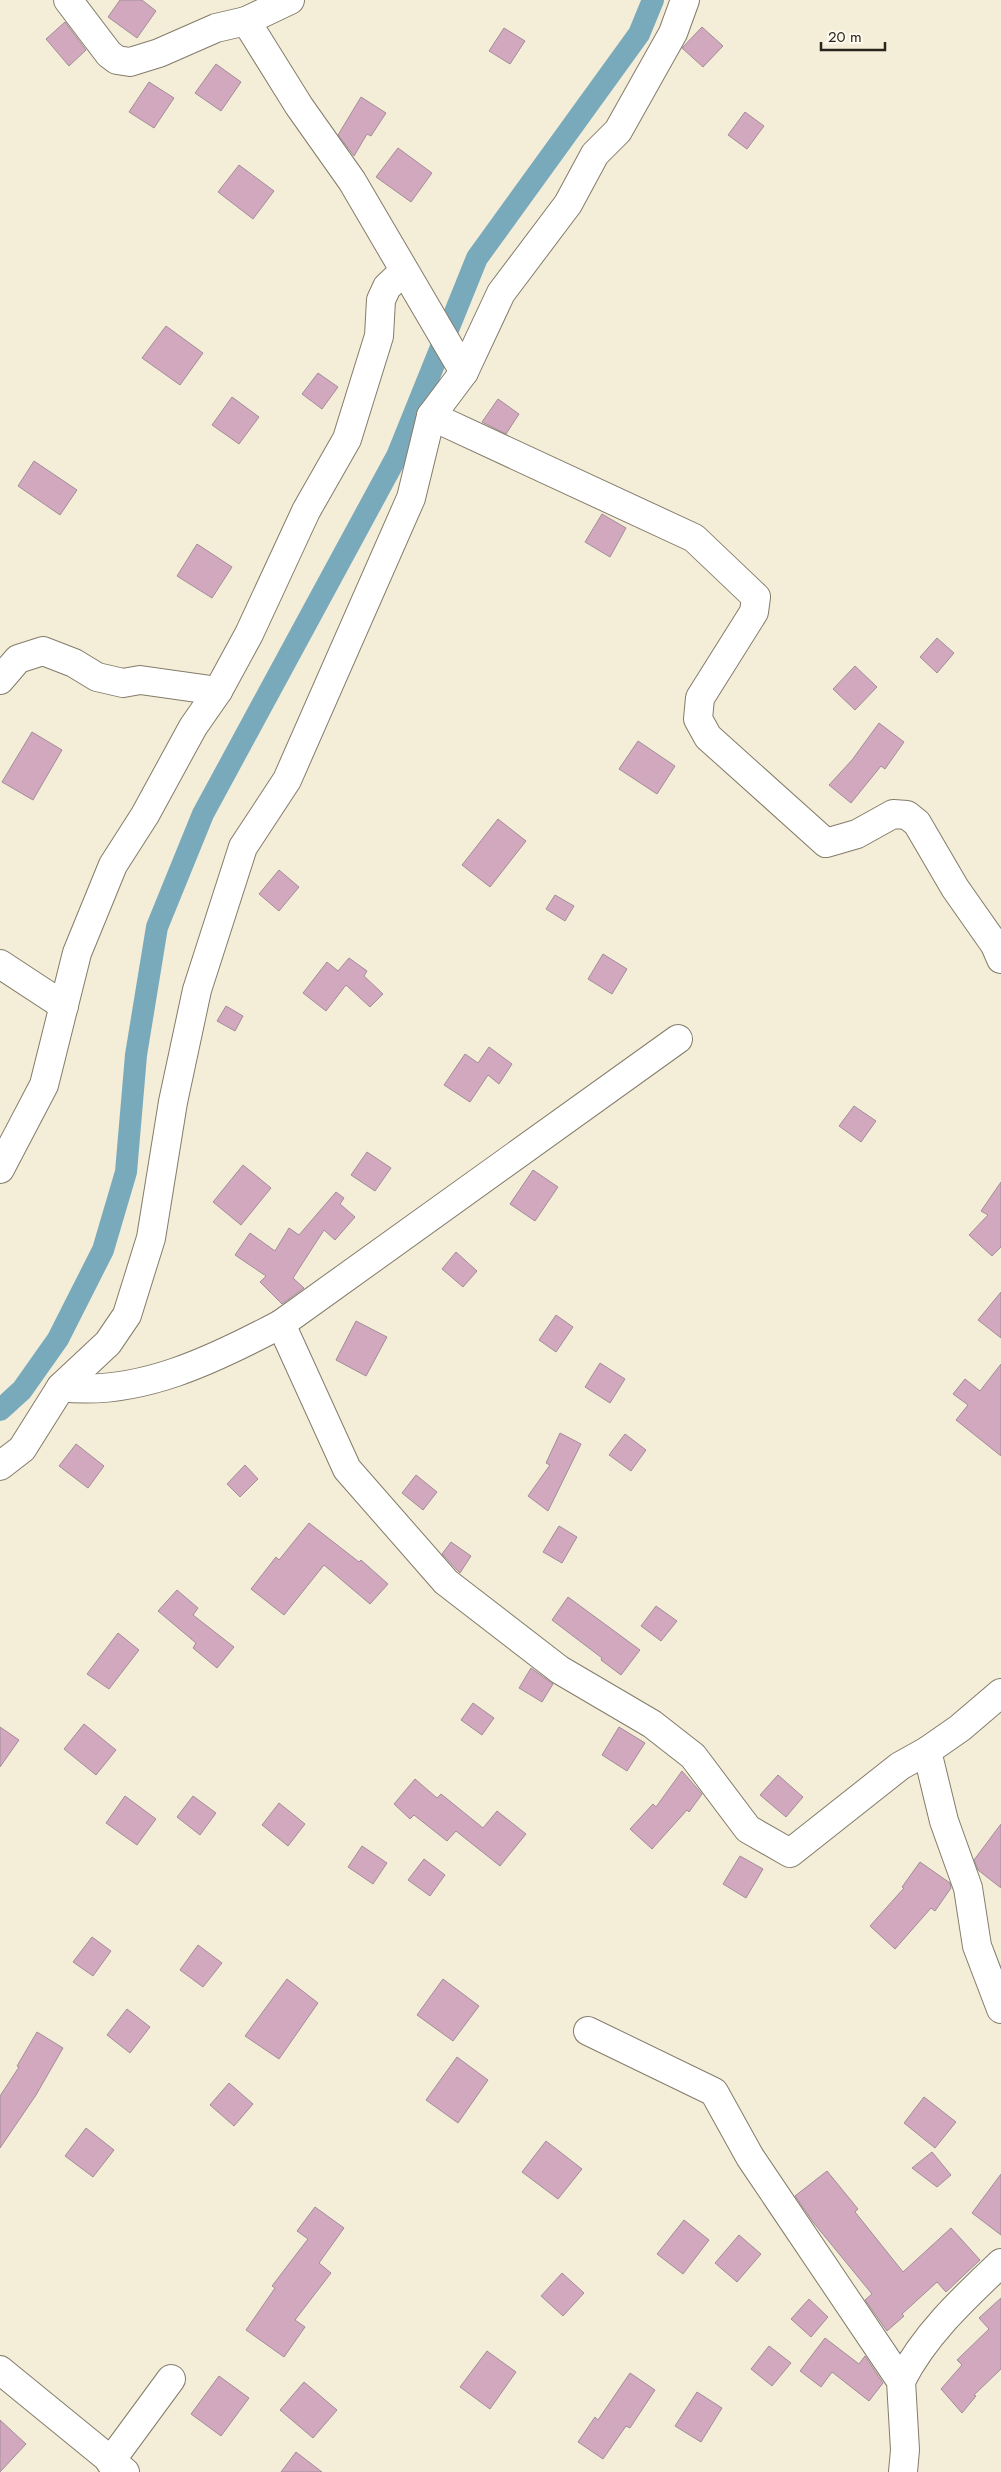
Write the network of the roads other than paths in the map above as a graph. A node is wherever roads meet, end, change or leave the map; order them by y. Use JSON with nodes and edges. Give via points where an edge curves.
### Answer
{"nodes":[{"id":1,"x":68,"y":0,"type":"edge"},
{"id":2,"x":290,"y":0,"type":"edge"},
{"id":3,"x":684,"y":0,"type":"edge"},
{"id":4,"x":246,"y":21,"type":"junction"},
{"id":5,"x":409,"y":280,"type":"junction"},
{"id":6,"x":464,"y":372,"type":"junction"},
{"id":7,"x":431,"y":416,"type":"junction"},
{"id":8,"x":0,"y":680,"type":"edge"},
{"id":9,"x":218,"y":691,"type":"junction"},
{"id":10,"x":1001,"y":959,"type":"edge"},
{"id":11,"x":0,"y":964,"type":"edge"},
{"id":12,"x":64,"y":1006,"type":"junction"},
{"id":13,"x":678,"y":1040,"type":"dead end"},
{"id":14,"x":0,"y":1169,"type":"edge"},
{"id":15,"x":281,"y":1324,"type":"junction"},
{"id":16,"x":61,"y":1387,"type":"junction"},
{"id":17,"x":0,"y":1466,"type":"edge"},
{"id":18,"x":1001,"y":1693,"type":"edge"},
{"id":19,"x":927,"y":1751,"type":"junction"},
{"id":20,"x":1001,"y":2009,"type":"edge"},
{"id":21,"x":588,"y":2031,"type":"dead end"},
{"id":22,"x":1001,"y":2263,"type":"edge"},
{"id":23,"x":0,"y":2370,"type":"edge"},
{"id":24,"x":171,"y":2379,"type":"dead end"},
{"id":25,"x":901,"y":2381,"type":"junction"},
{"id":26,"x":118,"y":2467,"type":"edge"},
{"id":27,"x":903,"y":2472,"type":"edge"}],
"edges":[{"from":1,"to":4,"type":"street","via":[[109,54],[117,60],[130,62],[222,25]]},
{"from":2,"to":4,"type":"street"},
{"from":3,"to":6,"type":"street","via":[[673,33],[618,131],[595,154],[568,204],[501,293]]},
{"from":4,"to":5,"type":"street","via":[[260,60],[299,106],[352,181]]},
{"from":5,"to":6,"type":"street"},
{"from":5,"to":9,"type":"street","via":[[387,287],[381,300],[379,336],[347,439],[306,511],[249,634]]},
{"from":6,"to":7,"type":"street"},
{"from":7,"to":10,"type":"street","via":[[694,538],[756,597],[754,612],[700,698],[698,719],[708,737],[826,843],[857,834],[893,814],[906,815],[917,823],[954,888],[995,945]]},
{"from":7,"to":16,"type":"street","via":[[411,498],[287,780],[242,847],[197,990],[173,1102],[151,1238],[127,1315],[108,1343]]},
{"from":8,"to":9,"type":"street","via":[[18,659],[43,651],[74,662],[97,677],[123,683],[140,680]]},
{"from":9,"to":12,"type":"street","via":[[193,727],[145,815],[113,865],[77,953]]},
{"from":11,"to":12,"type":"street"},
{"from":12,"to":14,"type":"street","via":[[44,1085]]},
{"from":13,"to":15,"type":"street"},
{"from":15,"to":16,"type":"street","via":[[218,1357],[137,1383],[78,1389]]},
{"from":15,"to":19,"type":"street","via":[[346,1469],[446,1582],[560,1670],[652,1724],[693,1756],[748,1829],[790,1853],[893,1772]]},
{"from":16,"to":17,"type":"street","via":[[22,1449]]},
{"from":18,"to":19,"type":"street"},
{"from":19,"to":20,"type":"street","via":[[944,1821],[968,1888],[977,1946]]},
{"from":21,"to":25,"type":"street","via":[[714,2092],[750,2157]]},
{"from":22,"to":25,"type":"street","via":[[932,2333]]},
{"from":23,"to":26,"type":"street"},
{"from":24,"to":26,"type":"street"},
{"from":25,"to":27,"type":"street"}]}
